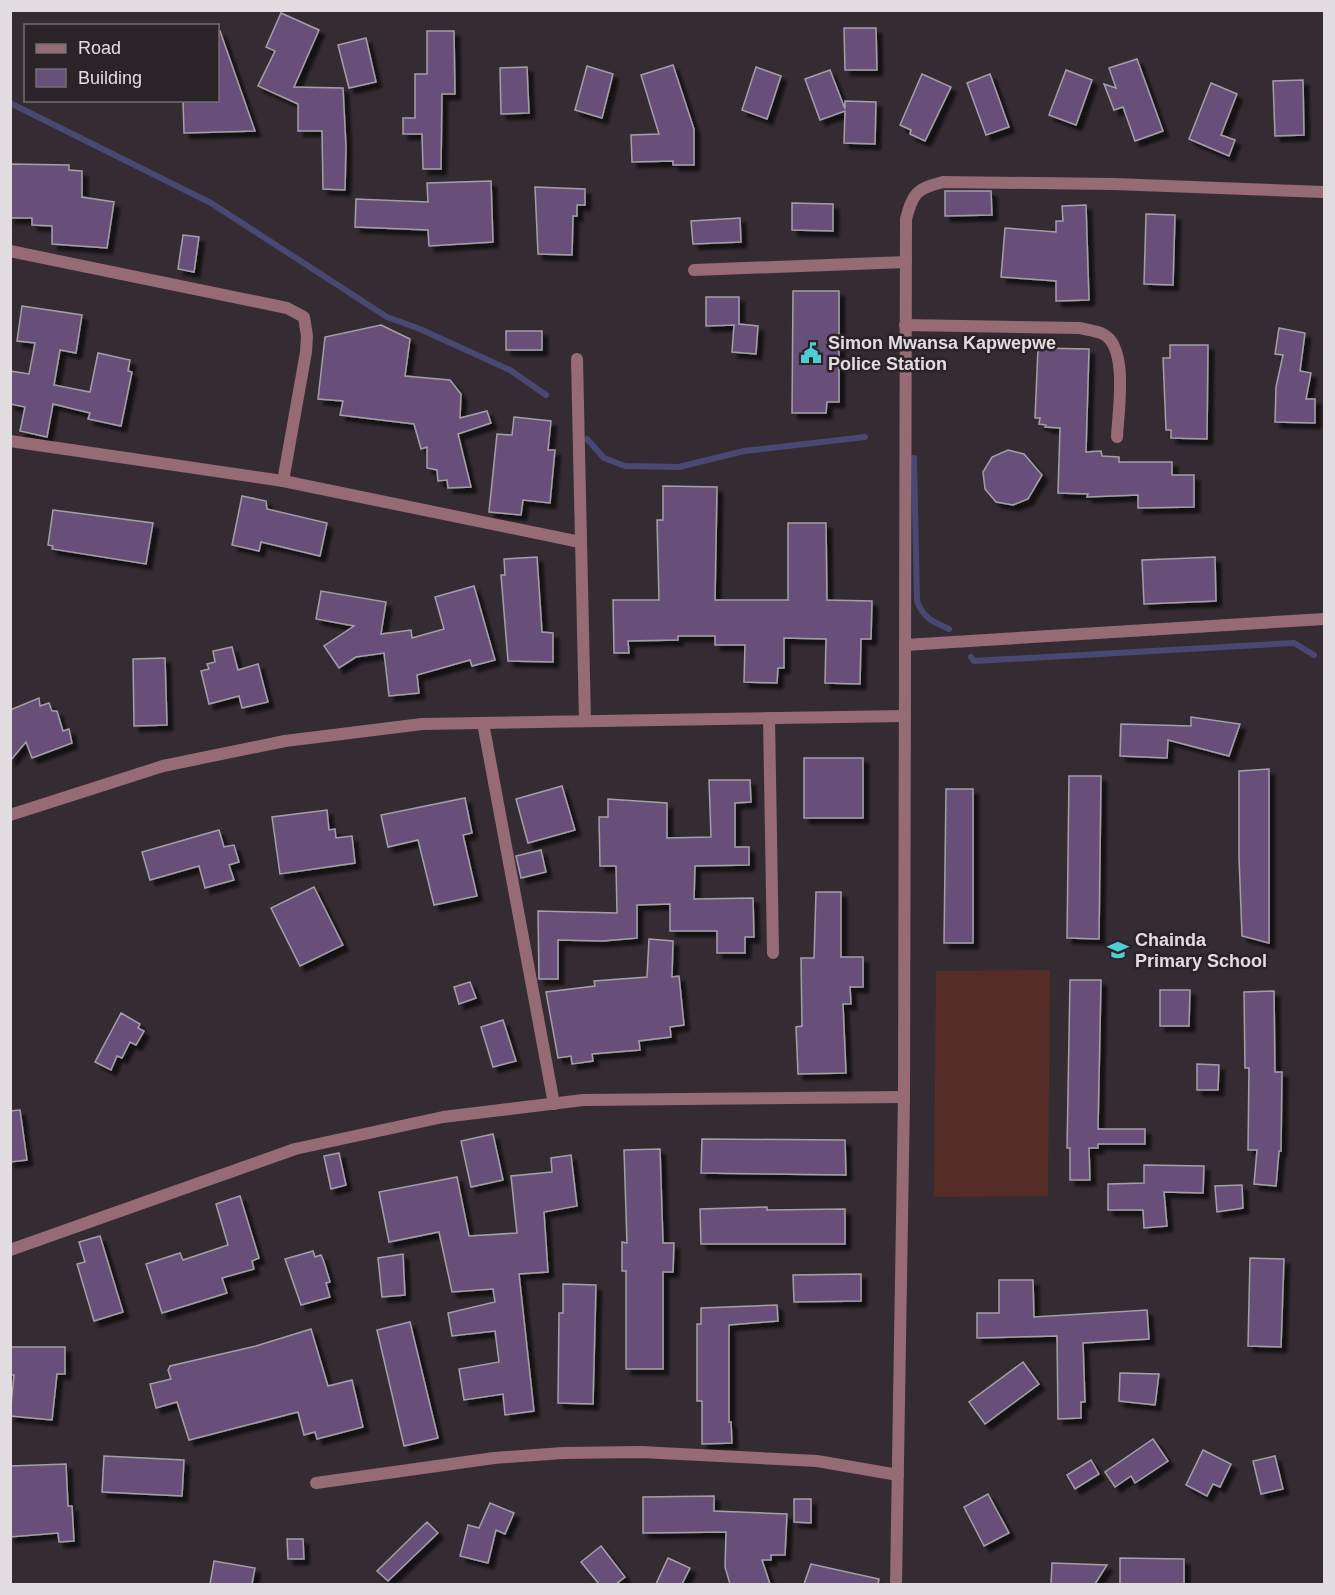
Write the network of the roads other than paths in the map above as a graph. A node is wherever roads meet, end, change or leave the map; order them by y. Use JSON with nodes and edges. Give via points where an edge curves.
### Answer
{"nodes":[{"id":1,"x":1324,"y":192,"type":"edge"},
{"id":2,"x":10,"y":251,"type":"edge"},
{"id":3,"x":906,"y":262,"type":"junction"},
{"id":4,"x":694,"y":270,"type":"dead end"},
{"id":5,"x":905,"y":325,"type":"junction"},
{"id":6,"x":577,"y":359,"type":"dead end"},
{"id":7,"x":1117,"y":437,"type":"dead end"},
{"id":8,"x":10,"y":441,"type":"edge"},
{"id":9,"x":283,"y":481,"type":"junction"},
{"id":10,"x":580,"y":542,"type":"junction"},
{"id":11,"x":1324,"y":619,"type":"edge"},
{"id":12,"x":905,"y":645,"type":"junction"},
{"id":13,"x":905,"y":716,"type":"junction"},
{"id":14,"x":769,"y":718,"type":"junction"},
{"id":15,"x":585,"y":721,"type":"junction"},
{"id":16,"x":483,"y":723,"type":"junction"},
{"id":17,"x":10,"y":815,"type":"edge"},
{"id":18,"x":773,"y":953,"type":"dead end"},
{"id":19,"x":904,"y":1097,"type":"junction"},
{"id":20,"x":554,"y":1104,"type":"junction"},
{"id":21,"x":10,"y":1250,"type":"edge"},
{"id":22,"x":898,"y":1475,"type":"junction"},
{"id":23,"x":316,"y":1483,"type":"dead end"},
{"id":24,"x":896,"y":1584,"type":"edge"}],
"edges":[{"from":1,"to":3,"type":"street","via":[[943,182],[926,186],[913,195],[906,219]]},
{"from":2,"to":9,"type":"street","via":[[287,308],[304,317],[306,352]]},
{"from":3,"to":4,"type":"street"},
{"from":3,"to":5,"type":"street"},
{"from":5,"to":7,"type":"street","via":[[1080,328],[1104,334],[1116,346],[1120,367]]},
{"from":5,"to":12,"type":"street"},
{"from":6,"to":10,"type":"street"},
{"from":8,"to":9,"type":"street"},
{"from":9,"to":10,"type":"street"},
{"from":10,"to":15,"type":"street"},
{"from":11,"to":12,"type":"street"},
{"from":12,"to":13,"type":"street"},
{"from":13,"to":14,"type":"street"},
{"from":13,"to":19,"type":"street"},
{"from":14,"to":15,"type":"street"},
{"from":14,"to":18,"type":"street"},
{"from":15,"to":16,"type":"street"},
{"from":16,"to":17,"type":"street","via":[[422,724],[285,741],[163,766]]},
{"from":16,"to":20,"type":"street"},
{"from":19,"to":20,"type":"street","via":[[583,1100]]},
{"from":19,"to":22,"type":"street"},
{"from":20,"to":21,"type":"street","via":[[443,1117],[295,1149]]},
{"from":22,"to":23,"type":"street","via":[[817,1461],[641,1452],[563,1453],[494,1458]]},
{"from":22,"to":24,"type":"street"}]}
